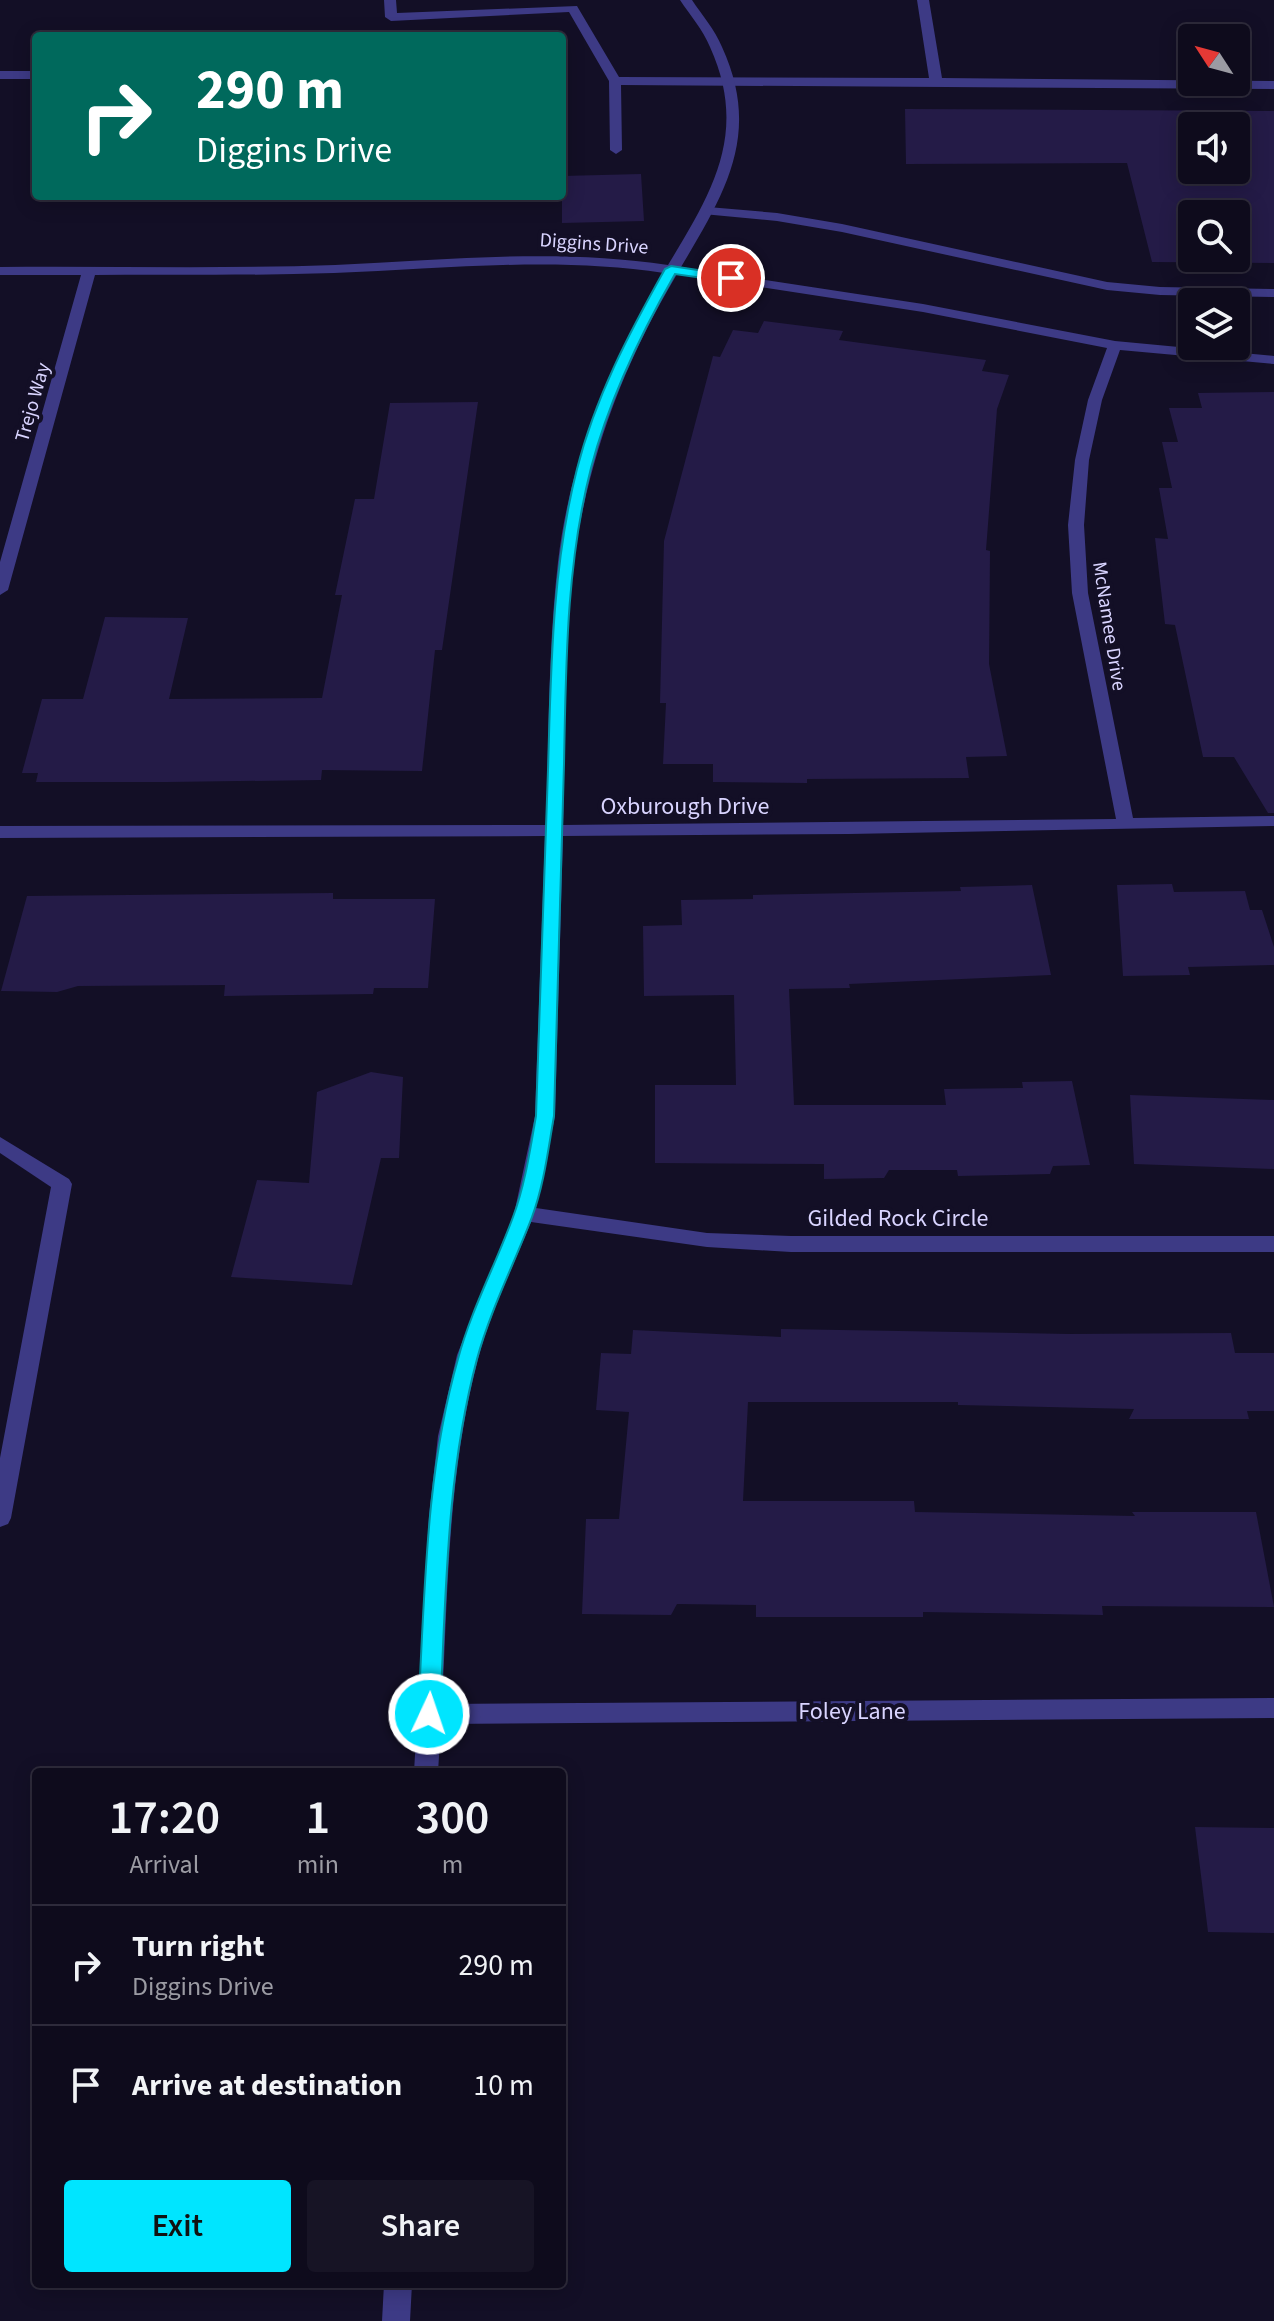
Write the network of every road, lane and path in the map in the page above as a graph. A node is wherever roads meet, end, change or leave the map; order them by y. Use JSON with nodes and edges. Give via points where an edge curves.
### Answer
{"nodes":[{"id":1,"x":390,"y":0,"type":"edge"},
{"id":2,"x":686,"y":0,"type":"edge"},
{"id":3,"x":923,"y":0,"type":"edge"},
{"id":4,"x":0,"y":75,"type":"edge"},
{"id":5,"x":32,"y":75,"type":"edge"},
{"id":6,"x":729,"y":80,"type":"junction"},
{"id":7,"x":615,"y":81,"type":"junction"},
{"id":8,"x":936,"y":82,"type":"junction"},
{"id":9,"x":1274,"y":85,"type":"edge"},
{"id":10,"x":616,"y":150,"type":"dead end"},
{"id":11,"x":708,"y":211,"type":"junction"},
{"id":12,"x":671,"y":269,"type":"junction"},
{"id":13,"x":0,"y":271,"type":"edge"},
{"id":14,"x":89,"y":271,"type":"junction"},
{"id":15,"x":1274,"y":293,"type":"edge"},
{"id":16,"x":1115,"y":345,"type":"junction"},
{"id":17,"x":1274,"y":360,"type":"edge"},
{"id":18,"x":0,"y":590,"type":"edge"},
{"id":19,"x":1125,"y":821,"type":"junction"},
{"id":20,"x":1274,"y":821,"type":"edge"},
{"id":21,"x":554,"y":830,"type":"junction"},
{"id":22,"x":0,"y":832,"type":"edge"},
{"id":23,"x":0,"y":1144,"type":"edge"},
{"id":24,"x":524,"y":1214,"type":"junction"},
{"id":25,"x":1274,"y":1244,"type":"edge"},
{"id":26,"x":0,"y":1518,"type":"edge"},
{"id":27,"x":1274,"y":1708,"type":"edge"},
{"id":28,"x":429,"y":1714,"type":"junction"},
{"id":29,"x":426,"y":1768,"type":"edge"},
{"id":30,"x":398,"y":2288,"type":"edge"},
{"id":31,"x":396,"y":2321,"type":"edge"}],
"edges":[{"from":1,"to":7,"type":"street","via":[[391,17],[573,8]]},
{"from":2,"to":6,"type":"street","via":[[715,44]]},
{"from":3,"to":8,"type":"street"},
{"from":4,"to":5,"type":"street"},
{"from":6,"to":7,"type":"street"},
{"from":6,"to":8,"type":"street"},
{"from":6,"to":11,"type":"street","via":[[729,157]]},
{"from":7,"to":10,"type":"street"},
{"from":8,"to":9,"type":"street"},
{"from":11,"to":12,"type":"street"},
{"from":11,"to":15,"type":"street","via":[[842,228],[1107,286]]},
{"from":12,"to":14,"type":"street","name":"Diggins Drive","via":[[523,259],[332,269]]},
{"from":12,"to":16,"type":"street","name":"Diggins Drive","via":[[923,308]]},
{"from":12,"to":21,"type":"street","via":[[604,405],[584,469],[566,560]]},
{"from":13,"to":14,"type":"street","name":"Diggins Drive"},
{"from":14,"to":18,"type":"street","name":"Trejo Way"},
{"from":16,"to":17,"type":"street","name":"Diggins Drive"},
{"from":16,"to":19,"type":"street","name":"McNamee Drive","via":[[1095,400],[1082,460],[1076,525],[1080,593]]},
{"from":19,"to":20,"type":"street","name":"Oxburough Drive"},
{"from":19,"to":21,"type":"street","name":"Oxburough Drive"},
{"from":21,"to":22,"type":"street","name":"Oxburough Drive"},
{"from":21,"to":24,"type":"street","via":[[545,1116]]},
{"from":23,"to":26,"type":"street","via":[[62,1184]]},
{"from":24,"to":25,"type":"street","name":"Gilded Rock Circle","via":[[707,1240],[791,1244]]},
{"from":24,"to":28,"type":"street","via":[[468,1355],[449,1436]]},
{"from":27,"to":28,"type":"street","name":"Foley Lane"},
{"from":28,"to":29,"type":"street"},
{"from":30,"to":31,"type":"street"}]}
